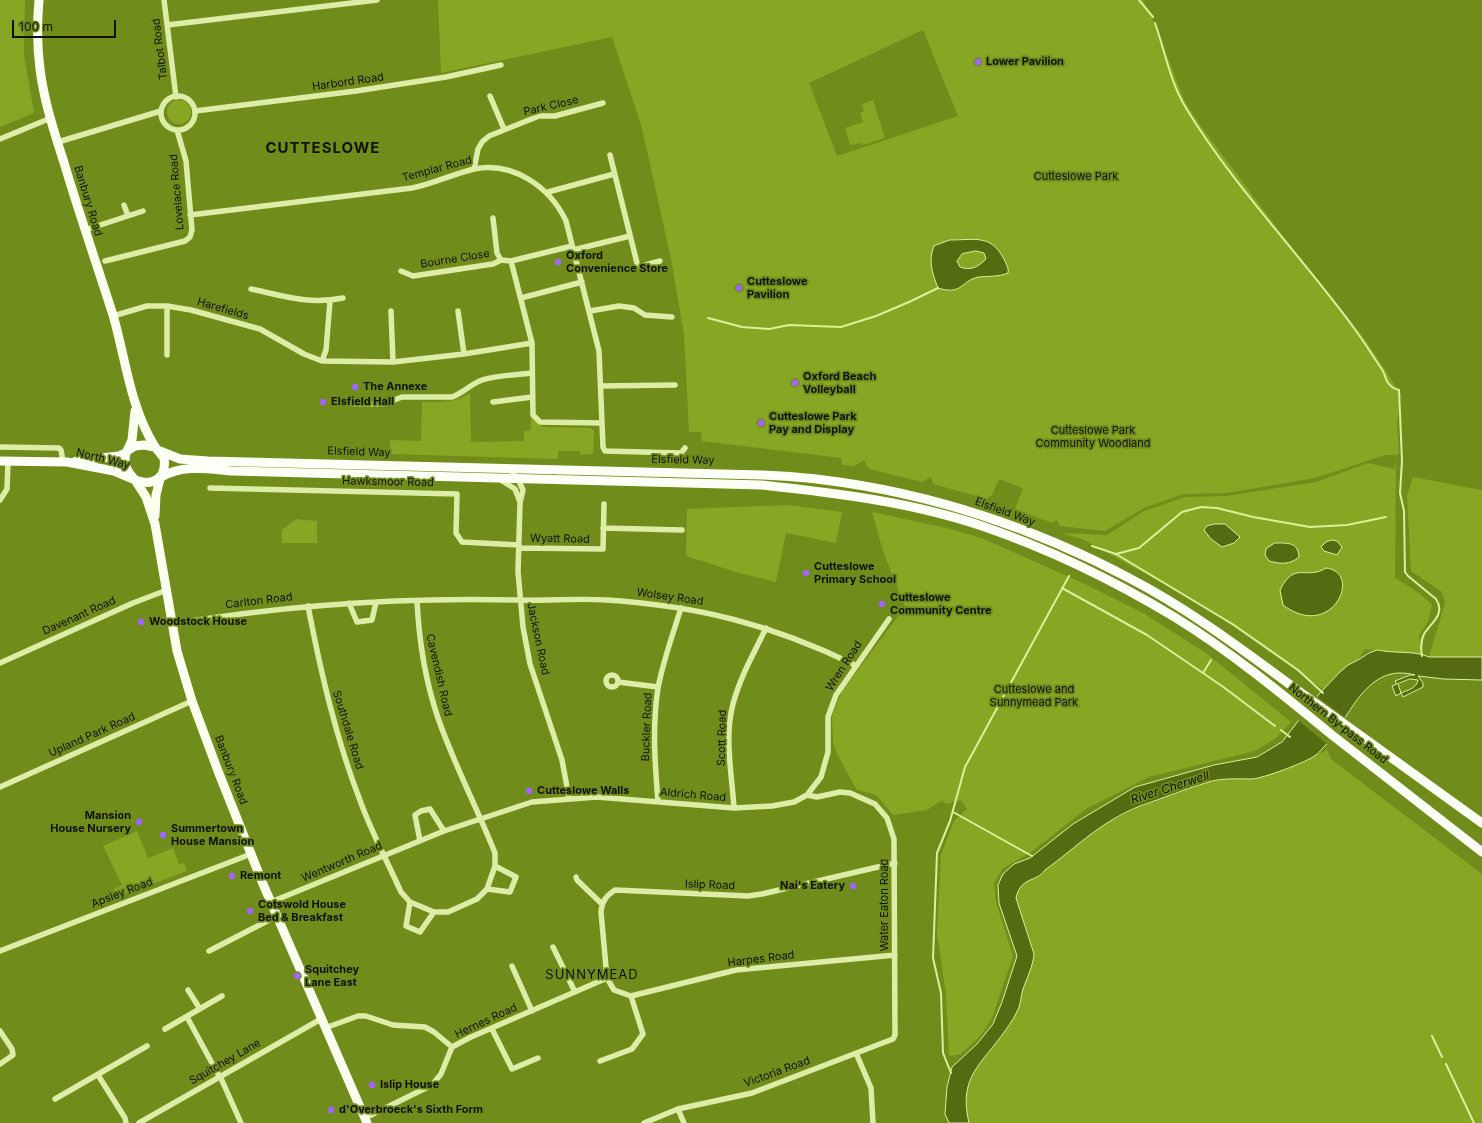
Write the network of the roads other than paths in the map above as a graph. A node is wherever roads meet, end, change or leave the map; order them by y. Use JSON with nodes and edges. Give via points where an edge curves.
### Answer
{"nodes":[{"id":1,"x":39,"y":0,"type":"edge"},
{"id":2,"x":164,"y":0,"type":"edge"},
{"id":3,"x":377,"y":0,"type":"edge"},
{"id":4,"x":167,"y":25,"type":"junction"},
{"id":5,"x":502,"y":65,"type":"dead end"},
{"id":6,"x":176,"y":96,"type":"junction"},
{"id":7,"x":490,"y":96,"type":"dead end"},
{"id":8,"x":603,"y":103,"type":"dead end"},
{"id":9,"x":161,"y":111,"type":"junction"},
{"id":10,"x":195,"y":111,"type":"junction"},
{"id":11,"x":51,"y":118,"type":"junction"},
{"id":12,"x":504,"y":129,"type":"junction"},
{"id":13,"x":177,"y":130,"type":"junction"},
{"id":14,"x":0,"y":139,"type":"edge"},
{"id":15,"x":58,"y":142,"type":"junction"},
{"id":16,"x":610,"y":155,"type":"dead end"},
{"id":17,"x":474,"y":169,"type":"junction"},
{"id":18,"x":614,"y":174,"type":"junction"},
{"id":19,"x":548,"y":192,"type":"junction"},
{"id":20,"x":124,"y":205,"type":"dead end"},
{"id":21,"x":143,"y":211,"type":"dead end"},
{"id":22,"x":190,"y":215,"type":"junction"},
{"id":23,"x":128,"y":216,"type":"junction"},
{"id":24,"x":493,"y":218,"type":"dead end"},
{"id":25,"x":85,"y":230,"type":"junction"},
{"id":26,"x":630,"y":236,"type":"junction"},
{"id":27,"x":573,"y":248,"type":"junction"},
{"id":28,"x":501,"y":260,"type":"junction"},
{"id":29,"x":105,"y":261,"type":"dead end"},
{"id":30,"x":660,"y":261,"type":"dead end"},
{"id":31,"x":512,"y":262,"type":"junction"},
{"id":32,"x":401,"y":271,"type":"dead end"},
{"id":33,"x":582,"y":282,"type":"junction"},
{"id":34,"x":251,"y":289,"type":"dead end"},
{"id":35,"x":343,"y":298,"type":"dead end"},
{"id":36,"x":521,"y":298,"type":"junction"},
{"id":37,"x":330,"y":301,"type":"junction"},
{"id":38,"x":167,"y":306,"type":"junction"},
{"id":39,"x":391,"y":311,"type":"dead end"},
{"id":40,"x":458,"y":311,"type":"dead end"},
{"id":41,"x":590,"y":311,"type":"junction"},
{"id":42,"x":113,"y":316,"type":"junction"},
{"id":43,"x":672,"y":317,"type":"dead end"},
{"id":44,"x":532,"y":343,"type":"junction"},
{"id":45,"x":464,"y":354,"type":"junction"},
{"id":46,"x":167,"y":355,"type":"dead end"},
{"id":47,"x":322,"y":361,"type":"junction"},
{"id":48,"x":393,"y":362,"type":"junction"},
{"id":49,"x":532,"y":373,"type":"junction"},
{"id":50,"x":675,"y":385,"type":"dead end"},
{"id":51,"x":601,"y":386,"type":"junction"},
{"id":52,"x":532,"y":397,"type":"junction"},
{"id":53,"x":493,"y":402,"type":"dead end"},
{"id":54,"x":353,"y":404,"type":"dead end"},
{"id":55,"x":135,"y":405,"type":"junction"},
{"id":56,"x":602,"y":423,"type":"junction"},
{"id":57,"x":0,"y":447,"type":"edge"},
{"id":58,"x":685,"y":448,"type":"dead end"},
{"id":59,"x":158,"y":449,"type":"junction"},
{"id":60,"x":127,"y":452,"type":"junction"},
{"id":61,"x":4,"y":462,"type":"edge"},
{"id":62,"x":65,"y":462,"type":"junction"},
{"id":63,"x":508,"y":468,"type":"junction"},
{"id":64,"x":0,"y":475,"type":"edge"},
{"id":65,"x":7,"y":475,"type":"junction"},
{"id":66,"x":161,"y":478,"type":"junction"},
{"id":67,"x":499,"y":479,"type":"junction"},
{"id":68,"x":134,"y":480,"type":"junction"},
{"id":69,"x":518,"y":480,"type":"junction"},
{"id":70,"x":210,"y":488,"type":"dead end"},
{"id":71,"x":0,"y":500,"type":"edge"},
{"id":72,"x":520,"y":503,"type":"junction"},
{"id":73,"x":604,"y":504,"type":"dead end"},
{"id":74,"x":155,"y":524,"type":"junction"},
{"id":75,"x":604,"y":528,"type":"junction"},
{"id":76,"x":682,"y":530,"type":"dead end"},
{"id":77,"x":519,"y":546,"type":"junction"},
{"id":78,"x":167,"y":590,"type":"junction"},
{"id":79,"x":473,"y":599,"type":"joint"},
{"id":80,"x":520,"y":600,"type":"junction"},
{"id":81,"x":417,"y":601,"type":"junction"},
{"id":82,"x":376,"y":602,"type":"junction"},
{"id":83,"x":349,"y":603,"type":"junction"},
{"id":84,"x":308,"y":606,"type":"junction"},
{"id":85,"x":681,"y":608,"type":"junction"},
{"id":86,"x":1182,"y":609,"type":"joint"},
{"id":87,"x":889,"y":619,"type":"dead end"},
{"id":88,"x":1177,"y":619,"type":"joint"},
{"id":89,"x":172,"y":624,"type":"junction"},
{"id":90,"x":766,"y":628,"type":"junction"},
{"id":91,"x":0,"y":662,"type":"edge"},
{"id":92,"x":855,"y":665,"type":"junction"},
{"id":93,"x":618,"y":682,"type":"dead end"},
{"id":94,"x":658,"y":687,"type":"junction"},
{"id":95,"x":192,"y":701,"type":"junction"},
{"id":96,"x":0,"y":787,"type":"edge"},
{"id":97,"x":850,"y":793,"type":"joint"},
{"id":98,"x":808,"y":795,"type":"junction"},
{"id":99,"x":569,"y":798,"type":"junction"},
{"id":100,"x":532,"y":802,"type":"joint"},
{"id":101,"x":658,"y":802,"type":"junction"},
{"id":102,"x":734,"y":808,"type":"junction"},
{"id":103,"x":481,"y":818,"type":"junction"},
{"id":104,"x":1482,"y":823,"type":"edge"},
{"id":105,"x":444,"y":831,"type":"junction"},
{"id":106,"x":420,"y":841,"type":"junction"},
{"id":107,"x":1482,"y":852,"type":"edge"},
{"id":108,"x":251,"y":854,"type":"junction"},
{"id":109,"x":385,"y":856,"type":"junction"},
{"id":110,"x":895,"y":863,"type":"junction"},
{"id":111,"x":495,"y":866,"type":"junction"},
{"id":112,"x":576,"y":877,"type":"dead end"},
{"id":113,"x":487,"y":889,"type":"junction"},
{"id":114,"x":271,"y":902,"type":"junction"},
{"id":115,"x":410,"y":902,"type":"junction"},
{"id":116,"x":602,"y":904,"type":"junction"},
{"id":117,"x":434,"y":912,"type":"junction"},
{"id":118,"x":277,"y":916,"type":"junction"},
{"id":119,"x":553,"y":947,"type":"dead end"},
{"id":120,"x":0,"y":951,"type":"edge"},
{"id":121,"x":209,"y":951,"type":"dead end"},
{"id":122,"x":895,"y":955,"type":"junction"},
{"id":123,"x":512,"y":966,"type":"dead end"},
{"id":124,"x":607,"y":978,"type":"junction"},
{"id":125,"x":188,"y":990,"type":"dead end"},
{"id":126,"x":575,"y":992,"type":"junction"},
{"id":127,"x":222,"y":996,"type":"dead end"},
{"id":128,"x":631,"y":996,"type":"junction"},
{"id":129,"x":200,"y":1010,"type":"junction"},
{"id":130,"x":532,"y":1011,"type":"junction"},
{"id":131,"x":187,"y":1017,"type":"junction"},
{"id":132,"x":321,"y":1019,"type":"junction"},
{"id":133,"x":325,"y":1028,"type":"junction"},
{"id":134,"x":165,"y":1029,"type":"dead end"},
{"id":135,"x":492,"y":1029,"type":"junction"},
{"id":136,"x":0,"y":1031,"type":"edge"},
{"id":137,"x":892,"y":1039,"type":"joint"},
{"id":138,"x":147,"y":1046,"type":"dead end"},
{"id":139,"x":452,"y":1048,"type":"junction"},
{"id":140,"x":856,"y":1053,"type":"junction"},
{"id":141,"x":538,"y":1058,"type":"dead end"},
{"id":142,"x":600,"y":1061,"type":"dead end"},
{"id":143,"x":0,"y":1064,"type":"edge"},
{"id":144,"x":98,"y":1075,"type":"junction"},
{"id":145,"x":220,"y":1076,"type":"junction"},
{"id":146,"x":55,"y":1099,"type":"dead end"},
{"id":147,"x":678,"y":1109,"type":"junction"},
{"id":148,"x":366,"y":1120,"type":"edge"},
{"id":149,"x":126,"y":1123,"type":"edge"},
{"id":150,"x":139,"y":1123,"type":"edge"},
{"id":151,"x":241,"y":1123,"type":"edge"},
{"id":152,"x":644,"y":1123,"type":"edge"},
{"id":153,"x":684,"y":1123,"type":"edge"},
{"id":154,"x":874,"y":1123,"type":"edge"}],
"edges":[{"from":1,"to":11,"type":"main road","name":"Banbury Road","via":[[37,34],[40,70]]},
{"from":2,"to":4,"type":"street","name":"Talbot Road"},
{"from":3,"to":4,"type":"street"},
{"from":4,"to":6,"type":"street","name":"Talbot Road"},
{"from":5,"to":10,"type":"street","name":"Harbord Road","via":[[446,78]]},
{"from":6,"to":9,"type":"street","via":[[166,102]]},
{"from":6,"to":10,"type":"street","via":[[188,100]]},
{"from":7,"to":12,"type":"street"},
{"from":8,"to":12,"type":"street","name":"Park Close","via":[[555,116],[539,116]]},
{"from":9,"to":13,"type":"street","via":[[166,125]]},
{"from":9,"to":15,"type":"street"},
{"from":10,"to":13,"type":"street","via":[[194,120],[190,125]]},
{"from":11,"to":14,"type":"street"},
{"from":11,"to":15,"type":"main road","name":"Banbury Road"},
{"from":12,"to":17,"type":"street","name":"Park Close","via":[[482,142]]},
{"from":13,"to":22,"type":"street","name":"Lovelace Road","via":[[185,156]]},
{"from":15,"to":25,"type":"main road","name":"Banbury Road"},
{"from":16,"to":18,"type":"street"},
{"from":17,"to":19,"type":"street","name":"Templar Road","via":[[512,172],[534,181]]},
{"from":17,"to":22,"type":"street","name":"Templar Road","via":[[432,184],[412,188]]},
{"from":18,"to":19,"type":"street"},
{"from":18,"to":26,"type":"street"},
{"from":19,"to":27,"type":"street","name":"Templar Road","via":[[566,221]]},
{"from":20,"to":23,"type":"street"},
{"from":21,"to":23,"type":"street"},
{"from":22,"to":29,"type":"street","name":"Lovelace Road","via":[[192,230],[190,237],[185,241]]},
{"from":23,"to":25,"type":"street"},
{"from":24,"to":28,"type":"street","via":[[497,253]]},
{"from":25,"to":42,"type":"main road","name":"Banbury Road"},
{"from":26,"to":27,"type":"street"},
{"from":26,"to":30,"type":"street","via":[[638,267]]},
{"from":27,"to":31,"type":"street"},
{"from":27,"to":33,"type":"street","name":"Templar Road"},
{"from":28,"to":31,"type":"street","name":"Bourne Close"},
{"from":28,"to":32,"type":"street","name":"Bourne Close","via":[[494,264],[413,276]]},
{"from":31,"to":36,"type":"street"},
{"from":33,"to":36,"type":"street"},
{"from":33,"to":41,"type":"street","name":"Templar Road"},
{"from":34,"to":37,"type":"street","via":[[295,300]]},
{"from":35,"to":37,"type":"street"},
{"from":36,"to":44,"type":"street"},
{"from":37,"to":47,"type":"street","via":[[326,350]]},
{"from":38,"to":42,"type":"street","name":"Harefields","via":[[147,306]]},
{"from":38,"to":46,"type":"street"},
{"from":38,"to":47,"type":"street","name":"Harefields","via":[[260,329],[304,354]]},
{"from":39,"to":48,"type":"street"},
{"from":40,"to":45,"type":"street"},
{"from":41,"to":43,"type":"street","via":[[619,306],[634,308],[645,315]]},
{"from":41,"to":51,"type":"street","name":"Templar Road","via":[[599,352]]},
{"from":42,"to":55,"type":"main road","name":"Banbury Road"},
{"from":44,"to":45,"type":"street","name":"Harefields"},
{"from":44,"to":49,"type":"street"},
{"from":45,"to":48,"type":"street","name":"Harefields"},
{"from":47,"to":48,"type":"street","name":"Harefields"},
{"from":49,"to":52,"type":"street"},
{"from":49,"to":54,"type":"street","via":[[484,380],[474,383],[452,397],[402,397],[384,404]]},
{"from":50,"to":51,"type":"street"},
{"from":51,"to":56,"type":"street","name":"Templar Road"},
{"from":52,"to":53,"type":"street"},
{"from":52,"to":56,"type":"street","via":[[533,415],[540,422]]},
{"from":55,"to":59,"type":"main road","name":"Banbury Road","via":[[143,428]]},
{"from":55,"to":60,"type":"main road","name":"Banbury Road","via":[[133,432]]},
{"from":56,"to":58,"type":"street","name":"Templar Road","via":[[605,452],[681,453]]},
{"from":57,"to":62,"type":"street","via":[[59,448]]},
{"from":59,"to":60,"type":"highway","via":[[139,445]]},
{"from":59,"to":63,"type":"highway","name":"Elsfield Way","via":[[180,459],[192,460]]},
{"from":59,"to":66,"type":"highway","via":[[165,464]]},
{"from":60,"to":62,"type":"highway","name":"North Way","via":[[119,456]]},
{"from":60,"to":68,"type":"highway","via":[[125,465]]},
{"from":61,"to":62,"type":"highway","name":"North Way"},
{"from":61,"to":65,"type":"street"},
{"from":62,"to":68,"type":"highway","name":"North Way","via":[[114,472]]},
{"from":63,"to":69,"type":"street"},
{"from":63,"to":86,"type":"highway","name":"Elsfield Way","via":[[742,473],[824,480],[874,488],[978,514],[1066,547],[1131,579]]},
{"from":64,"to":65,"type":"street"},
{"from":65,"to":71,"type":"street","via":[[5,493]]},
{"from":66,"to":67,"type":"highway","name":"Elsfield Way","via":[[177,469],[192,468],[233,472]]},
{"from":66,"to":68,"type":"highway","via":[[152,482]]},
{"from":66,"to":74,"type":"main road","name":"Banbury Road","via":[[156,495]]},
{"from":67,"to":69,"type":"highway","name":"Elsfield Way"},
{"from":67,"to":72,"type":"street","name":"Jackson Road","via":[[515,489]]},
{"from":68,"to":74,"type":"main road","name":"Banbury Road","via":[[146,497]]},
{"from":69,"to":72,"type":"street","name":"Jackson Road","via":[[523,490]]},
{"from":69,"to":88,"type":"highway","name":"Elsfield Way","via":[[762,485],[822,491],[910,507],[983,526],[1062,558],[1123,588]]},
{"from":70,"to":77,"type":"street","name":"Hawksmoor Road","via":[[457,494],[456,533],[462,542]]},
{"from":72,"to":77,"type":"street","name":"Jackson Road"},
{"from":73,"to":75,"type":"street","name":"Wyatt Road"},
{"from":74,"to":78,"type":"main road","name":"Banbury Road"},
{"from":75,"to":76,"type":"street","name":"Wyatt Road"},
{"from":75,"to":77,"type":"street","name":"Wyatt Road","via":[[603,549]]},
{"from":77,"to":80,"type":"street","name":"Jackson Road"},
{"from":78,"to":89,"type":"main road","name":"Banbury Road"},
{"from":78,"to":91,"type":"street","name":"Davenant Road"},
{"from":79,"to":80,"type":"street","name":"Wolsey Road"},
{"from":79,"to":81,"type":"street","name":"Carlton Road"},
{"from":80,"to":85,"type":"street","name":"Wolsey Road","via":[[606,600]]},
{"from":80,"to":99,"type":"street","name":"Jackson Road","via":[[530,664],[562,760]]},
{"from":81,"to":82,"type":"street","name":"Carlton Road"},
{"from":81,"to":103,"type":"street","name":"Cavendish Road","via":[[422,655],[432,698],[438,718]]},
{"from":82,"to":83,"type":"street","name":"Carlton Road"},
{"from":82,"to":83,"type":"street","via":[[372,620],[357,622]]},
{"from":83,"to":84,"type":"street","name":"Carlton Road"},
{"from":84,"to":89,"type":"street","name":"Carlton Road","via":[[247,612]]},
{"from":84,"to":109,"type":"street","name":"Southdale Road","via":[[320,671],[340,745],[361,804]]},
{"from":85,"to":90,"type":"street","name":"Wolsey Road"},
{"from":85,"to":94,"type":"street","name":"Buckler Road"},
{"from":86,"to":104,"type":"highway","name":"Northern By-pass Road","via":[[1233,642]]},
{"from":87,"to":92,"type":"street","name":"Wren Road"},
{"from":88,"to":107,"type":"highway","name":"Northern By-pass Road","via":[[1296,706]]},
{"from":89,"to":95,"type":"main road","name":"Banbury Road"},
{"from":90,"to":92,"type":"street","name":"Wolsey Road","via":[[817,647]]},
{"from":90,"to":102,"type":"street","name":"Scott Road","via":[[740,682],[733,705],[730,752]]},
{"from":92,"to":98,"type":"street","name":"Wren Road","via":[[836,695],[828,716],[828,752],[821,777]]},
{"from":93,"to":94,"type":"street"},
{"from":94,"to":101,"type":"street","name":"Buckler Road","via":[[654,752]]},
{"from":95,"to":96,"type":"street","name":"Upland Park Road"},
{"from":95,"to":108,"type":"main road","name":"Banbury Road"},
{"from":97,"to":98,"type":"street","name":"Aldrich Road","via":[[840,792],[817,797]]},
{"from":97,"to":110,"type":"street","name":"Water Eaton Road","via":[[875,804],[887,818],[894,839]]},
{"from":98,"to":102,"type":"street","name":"Aldrich Road","via":[[794,802],[772,806]]},
{"from":99,"to":100,"type":"street","name":"Aldrich Road"},
{"from":99,"to":101,"type":"street","name":"Aldrich Road","via":[[597,797]]},
{"from":100,"to":103,"type":"street","name":"Wentworth Road"},
{"from":101,"to":102,"type":"street","name":"Aldrich Road"},
{"from":103,"to":105,"type":"street","name":"Wentworth Road"},
{"from":103,"to":111,"type":"street","name":"Cavendish Road","via":[[495,853]]},
{"from":105,"to":106,"type":"street","name":"Wentworth Road"},
{"from":105,"to":106,"type":"street","via":[[430,808],[421,811],[415,815]]},
{"from":106,"to":109,"type":"street","name":"Wentworth Road"},
{"from":108,"to":114,"type":"main road","name":"Banbury Road"},
{"from":108,"to":120,"type":"street","name":"Apsley Road"},
{"from":109,"to":114,"type":"street","name":"Wentworth Road"},
{"from":109,"to":115,"type":"street","name":"Southdale Road","via":[[401,892]]},
{"from":110,"to":116,"type":"street","name":"Islip Road","via":[[762,894],[741,896],[615,890],[605,897]]},
{"from":110,"to":122,"type":"street","name":"Water Eaton Road"},
{"from":111,"to":113,"type":"street"},
{"from":111,"to":113,"type":"street","via":[[516,877],[510,892]]},
{"from":112,"to":116,"type":"street"},
{"from":113,"to":117,"type":"street","via":[[477,899],[448,912]]},
{"from":114,"to":118,"type":"main road","name":"Banbury Road"},
{"from":115,"to":117,"type":"street"},
{"from":115,"to":117,"type":"street","via":[[406,926],[420,932]]},
{"from":116,"to":124,"type":"street","via":[[600,912]]},
{"from":118,"to":121,"type":"street"},
{"from":118,"to":132,"type":"main road","name":"Banbury Road"},
{"from":119,"to":126,"type":"street"},
{"from":122,"to":128,"type":"street","name":"Harpes Road","via":[[736,970]]},
{"from":122,"to":137,"type":"street","name":"Water Eaton Road","via":[[895,1035]]},
{"from":123,"to":130,"type":"street"},
{"from":124,"to":126,"type":"street","name":"Hernes Road"},
{"from":124,"to":128,"type":"street","via":[[614,990]]},
{"from":125,"to":129,"type":"street"},
{"from":126,"to":130,"type":"street","name":"Hernes Road"},
{"from":127,"to":129,"type":"street"},
{"from":128,"to":142,"type":"street","via":[[643,1034],[632,1049]]},
{"from":129,"to":131,"type":"street"},
{"from":130,"to":135,"type":"street","name":"Hernes Road"},
{"from":131,"to":134,"type":"street"},
{"from":131,"to":145,"type":"street"},
{"from":132,"to":133,"type":"main road","name":"Banbury Road"},
{"from":132,"to":145,"type":"street","name":"Squitchey Lane"},
{"from":133,"to":139,"type":"street","via":[[358,1016],[366,1016],[393,1025],[425,1027]]},
{"from":133,"to":148,"type":"main road","name":"Banbury Road"},
{"from":135,"to":139,"type":"street","name":"Hernes Road"},
{"from":135,"to":141,"type":"street","via":[[512,1069]]},
{"from":136,"to":143,"type":"street","via":[[13,1055]]},
{"from":137,"to":140,"type":"street","name":"Victoria Road"},
{"from":138,"to":144,"type":"street"},
{"from":139,"to":148,"type":"street","name":"Hernes Road","via":[[442,1074],[432,1085]]},
{"from":140,"to":147,"type":"street","name":"Victoria Road","via":[[752,1093]]},
{"from":140,"to":154,"type":"street","via":[[870,1088]]},
{"from":144,"to":146,"type":"street"},
{"from":144,"to":149,"type":"street"},
{"from":145,"to":150,"type":"street","name":"Squitchey Lane"},
{"from":145,"to":151,"type":"street"},
{"from":147,"to":152,"type":"street","name":"Victoria Road"},
{"from":147,"to":153,"type":"street"}]}
